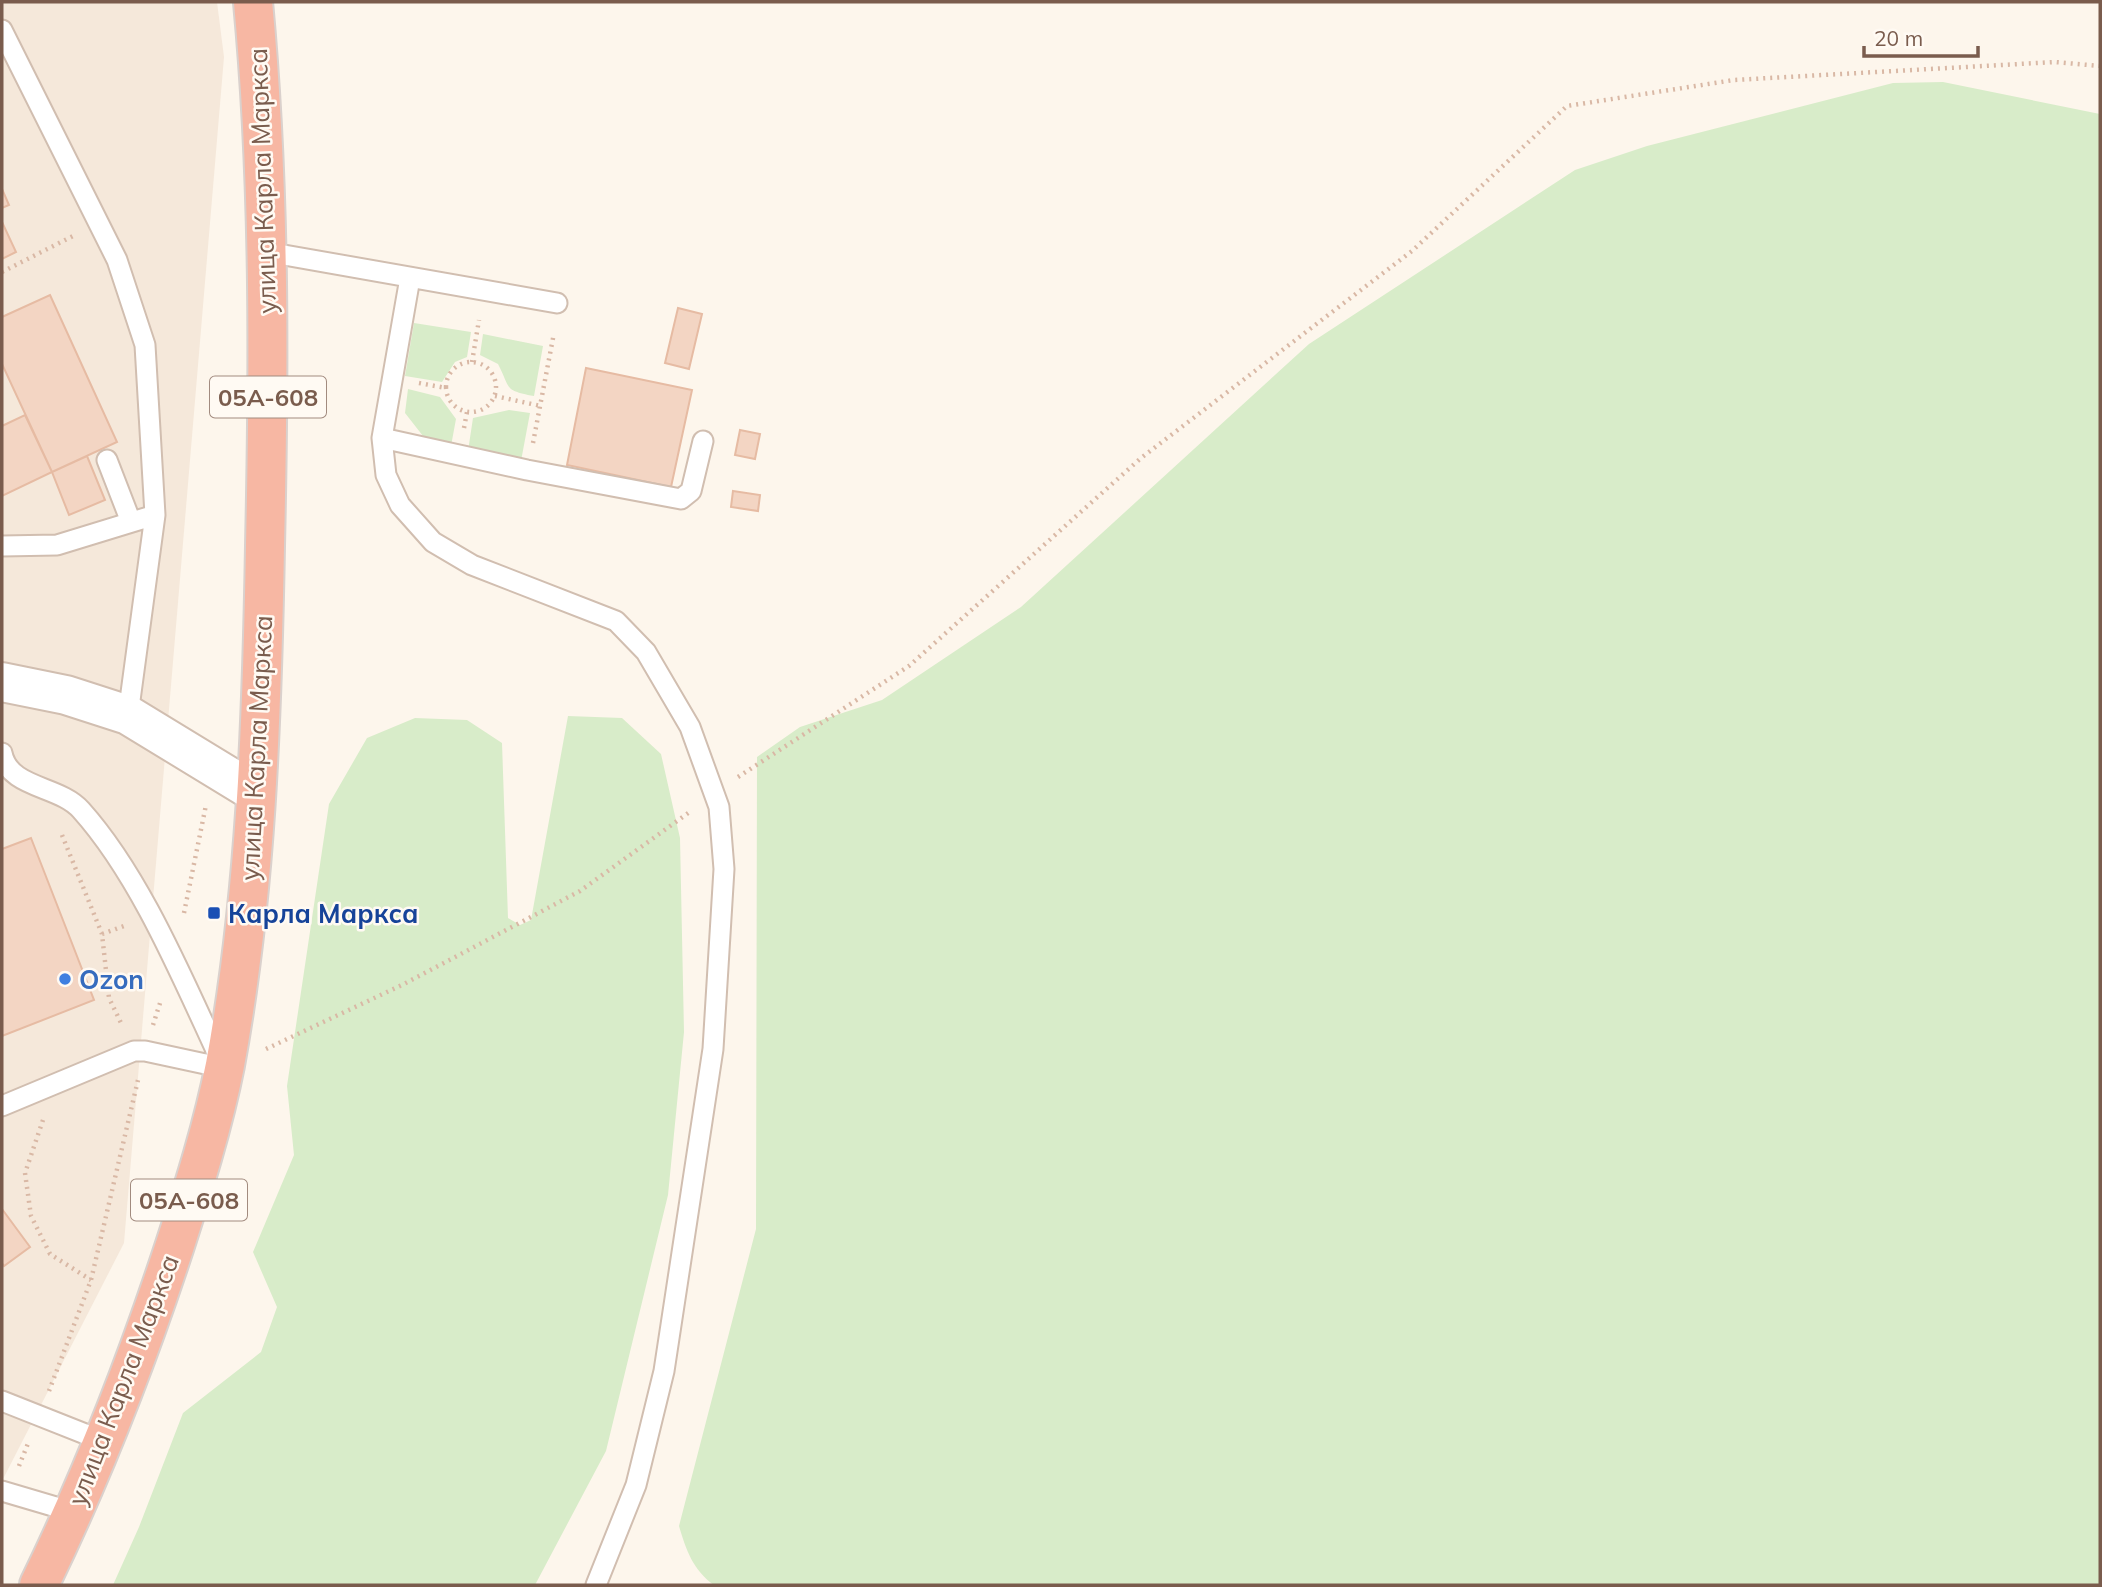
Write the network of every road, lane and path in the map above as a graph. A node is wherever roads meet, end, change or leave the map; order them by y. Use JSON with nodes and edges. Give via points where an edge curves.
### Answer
{"nodes":[{"id":1,"x":253,"y":2,"type":"edge"},
{"id":2,"x":2,"y":30,"type":"edge"},
{"id":3,"x":2100,"y":66,"type":"edge"},
{"id":4,"x":100,"y":223,"type":"junction"},
{"id":5,"x":267,"y":252,"type":"junction"},
{"id":6,"x":2,"y":272,"type":"edge"},
{"id":7,"x":410,"y":278,"type":"junction"},
{"id":8,"x":557,"y":303,"type":"dead end"},
{"id":9,"x":467,"y":318,"type":"dead end"},
{"id":10,"x":479,"y":320,"type":"junction"},
{"id":11,"x":492,"y":322,"type":"dead end"},
{"id":12,"x":543,"y":331,"type":"dead end"},
{"id":13,"x":472,"y":362,"type":"junction"},
{"id":14,"x":495,"y":396,"type":"junction"},
{"id":15,"x":541,"y":406,"type":"junction"},
{"id":16,"x":382,"y":438,"type":"junction"},
{"id":17,"x":703,"y":441,"type":"dead end"},
{"id":18,"x":107,"y":460,"type":"dead end"},
{"id":19,"x":527,"y":470,"type":"junction"},
{"id":20,"x":155,"y":515,"type":"junction"},
{"id":21,"x":131,"y":522,"type":"junction"},
{"id":22,"x":2,"y":546,"type":"edge"},
{"id":23,"x":2,"y":682,"type":"edge"},
{"id":24,"x":128,"y":715,"type":"junction"},
{"id":25,"x":2,"y":753,"type":"edge"},
{"id":26,"x":213,"y":766,"type":"junction"},
{"id":27,"x":256,"y":793,"type":"junction"},
{"id":28,"x":715,"y":793,"type":"junction"},
{"id":29,"x":60,"y":794,"type":"junction"},
{"id":30,"x":173,"y":958,"type":"junction"},
{"id":31,"x":109,"y":998,"type":"dead end"},
{"id":32,"x":145,"y":1051,"type":"junction"},
{"id":33,"x":224,"y":1068,"type":"junction"},
{"id":34,"x":60,"y":1081,"type":"junction"},
{"id":35,"x":2,"y":1106,"type":"edge"},
{"id":36,"x":91,"y":1280,"type":"junction"},
{"id":37,"x":2,"y":1401,"type":"edge"},
{"id":38,"x":40,"y":1415,"type":"junction"},
{"id":39,"x":103,"y":1441,"type":"junction"},
{"id":40,"x":5,"y":1491,"type":"edge"},
{"id":41,"x":73,"y":1512,"type":"junction"},
{"id":42,"x":39,"y":1585,"type":"edge"},
{"id":43,"x":596,"y":1585,"type":"edge"}],
"edges":[{"from":1,"to":5,"type":"highway","name":"улица Карла Маркса","number":"05А-608","via":[[264,118]]},
{"from":2,"to":4,"type":"lane"},
{"from":3,"to":28,"type":"path","via":[[2055,62],[1734,80],[1567,106],[1412,251],[1141,458],[909,666]]},
{"from":4,"to":6,"type":"path"},
{"from":4,"to":20,"type":"lane","via":[[145,345]]},
{"from":5,"to":7,"type":"lane"},
{"from":5,"to":27,"type":"highway","name":"улица Карла Маркса","number":"05А-608","via":[[269,363]]},
{"from":7,"to":8,"type":"lane"},
{"from":7,"to":16,"type":"lane"},
{"from":9,"to":10,"type":"path"},
{"from":10,"to":11,"type":"path"},
{"from":10,"to":13,"type":"path"},
{"from":12,"to":15,"type":"path","via":[[555,333]]},
{"from":13,"to":14,"type":"path","via":[[492,373]]},
{"from":13,"to":14,"type":"path","via":[[457,366],[447,379],[448,397],[468,412],[477,412]]},
{"from":14,"to":15,"type":"path"},
{"from":15,"to":19,"type":"path"},
{"from":16,"to":19,"type":"lane"},
{"from":16,"to":28,"type":"lane","via":[[386,475],[400,505],[433,542],[472,565],[616,621],[646,652],[690,727]]},
{"from":17,"to":19,"type":"lane","via":[[691,491],[681,499]]},
{"from":18,"to":21,"type":"lane"},
{"from":20,"to":21,"type":"lane"},
{"from":20,"to":24,"type":"lane"},
{"from":21,"to":22,"type":"lane","via":[[57,545]]},
{"from":23,"to":24,"type":"street","via":[[66,695]]},
{"from":24,"to":26,"type":"street"},
{"from":25,"to":29,"type":"lane","via":[[19,779]]},
{"from":26,"to":27,"type":"street"},
{"from":26,"to":30,"type":"path"},
{"from":27,"to":33,"type":"highway","name":"улица Карла Маркса","number":"05А-608","via":[[243,955]]},
{"from":28,"to":33,"type":"path","via":[[580,891],[404,984]]},
{"from":28,"to":43,"type":"lane","via":[[724,869],[711,1063],[664,1371],[636,1485]]},
{"from":29,"to":30,"type":"lane","via":[[80,808],[120,864]]},
{"from":29,"to":31,"type":"path","via":[[62,835],[102,934]]},
{"from":30,"to":32,"type":"path"},
{"from":30,"to":33,"type":"lane"},
{"from":32,"to":33,"type":"lane"},
{"from":32,"to":34,"type":"lane","via":[[134,1051]]},
{"from":32,"to":36,"type":"path"},
{"from":33,"to":39,"type":"highway","name":"улица Карла Маркса","number":"05А-608","via":[[199,1170],[167,1269]]},
{"from":34,"to":35,"type":"lane"},
{"from":34,"to":36,"type":"path","via":[[25,1173],[31,1216],[50,1254]]},
{"from":36,"to":38,"type":"path"},
{"from":37,"to":38,"type":"lane"},
{"from":38,"to":39,"type":"lane"},
{"from":38,"to":40,"type":"path"},
{"from":39,"to":41,"type":"highway","name":"улица Карла Маркса","number":"05А-608"},
{"from":40,"to":41,"type":"lane"},
{"from":41,"to":42,"type":"highway","name":"улица Карла Маркса","number":"05А-608"}]}
